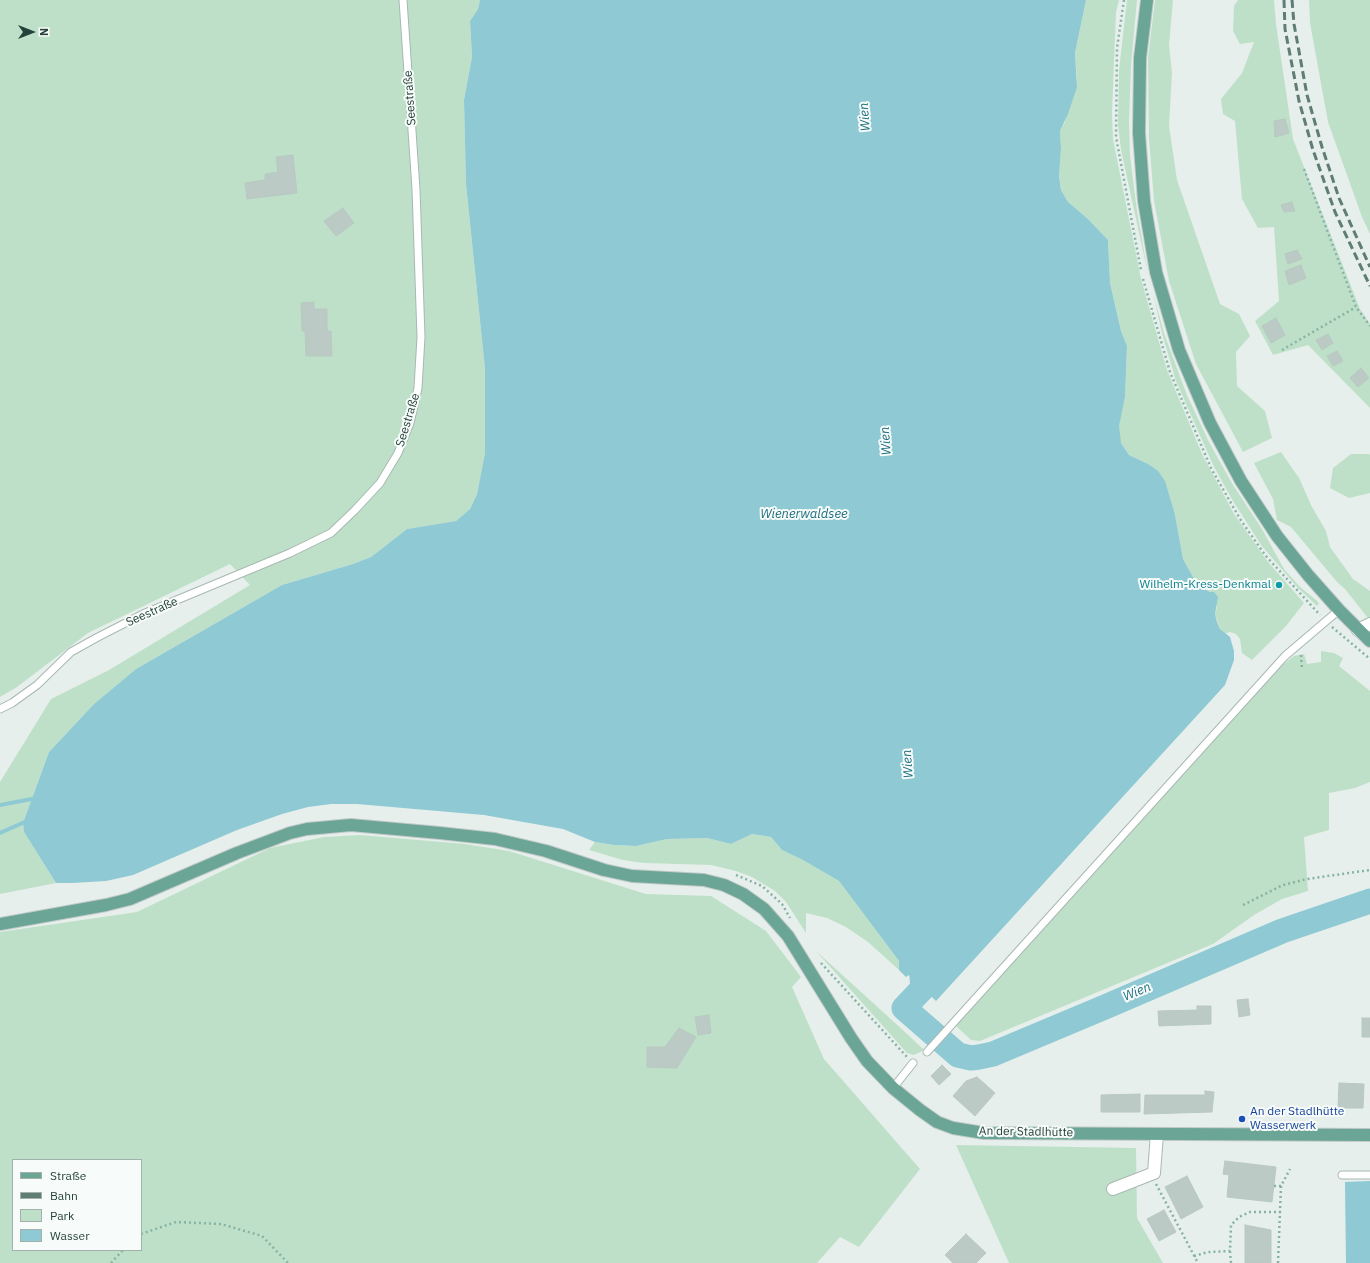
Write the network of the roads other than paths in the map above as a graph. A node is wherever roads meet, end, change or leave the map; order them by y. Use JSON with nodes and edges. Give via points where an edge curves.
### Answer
{"nodes":[{"id":1,"x":403,"y":0,"type":"edge"},
{"id":2,"x":1148,"y":0,"type":"edge"},
{"id":3,"x":1339,"y":610,"type":"junction"},
{"id":4,"x":1370,"y":624,"type":"edge"},
{"id":5,"x":1358,"y":630,"type":"junction"},
{"id":6,"x":1370,"y":640,"type":"edge"},
{"id":7,"x":0,"y":709,"type":"edge"},
{"id":8,"x":0,"y":924,"type":"edge"},
{"id":9,"x":927,"y":1052,"type":"dead end"},
{"id":10,"x":913,"y":1063,"type":"road end"},
{"id":11,"x":893,"y":1088,"type":"junction"},
{"id":12,"x":1157,"y":1134,"type":"junction"},
{"id":13,"x":1370,"y":1135,"type":"edge"},
{"id":14,"x":1342,"y":1175,"type":"dead end"},
{"id":15,"x":1370,"y":1175,"type":"edge"},
{"id":16,"x":1113,"y":1189,"type":"dead end"}],
"edges":[{"from":1,"to":7,"type":"lane","name":"Seestraße","via":[[416,189],[421,337],[418,388],[410,423],[398,453],[380,483],[331,533],[290,553],[143,614],[98,637],[71,652],[37,685]]},
{"from":2,"to":3,"type":"main road","via":[[1140,58],[1139,134],[1144,201],[1156,272],[1179,350],[1210,423],[1241,481],[1277,536]]},
{"from":3,"to":5,"type":"main road"},
{"from":3,"to":9,"type":"lane","via":[[1285,656]]},
{"from":4,"to":5,"type":"street"},
{"from":5,"to":6,"type":"main road"},
{"from":8,"to":11,"type":"main road","name":"An der Stadlhütte","via":[[130,899],[290,833],[329,826],[351,825],[494,840],[546,851],[604,870],[650,878],[704,880],[724,885],[743,894],[764,909],[788,936],[850,1038],[867,1061]]},
{"from":10,"to":11,"type":"lane"},
{"from":11,"to":12,"type":"main road","name":"An der Stadlhütte","via":[[937,1122],[953,1128],[984,1133]]},
{"from":12,"to":13,"type":"main road","name":"An der Stadlhütte"},
{"from":12,"to":16,"type":"street","via":[[1154,1173]]},
{"from":14,"to":15,"type":"lane"}]}
